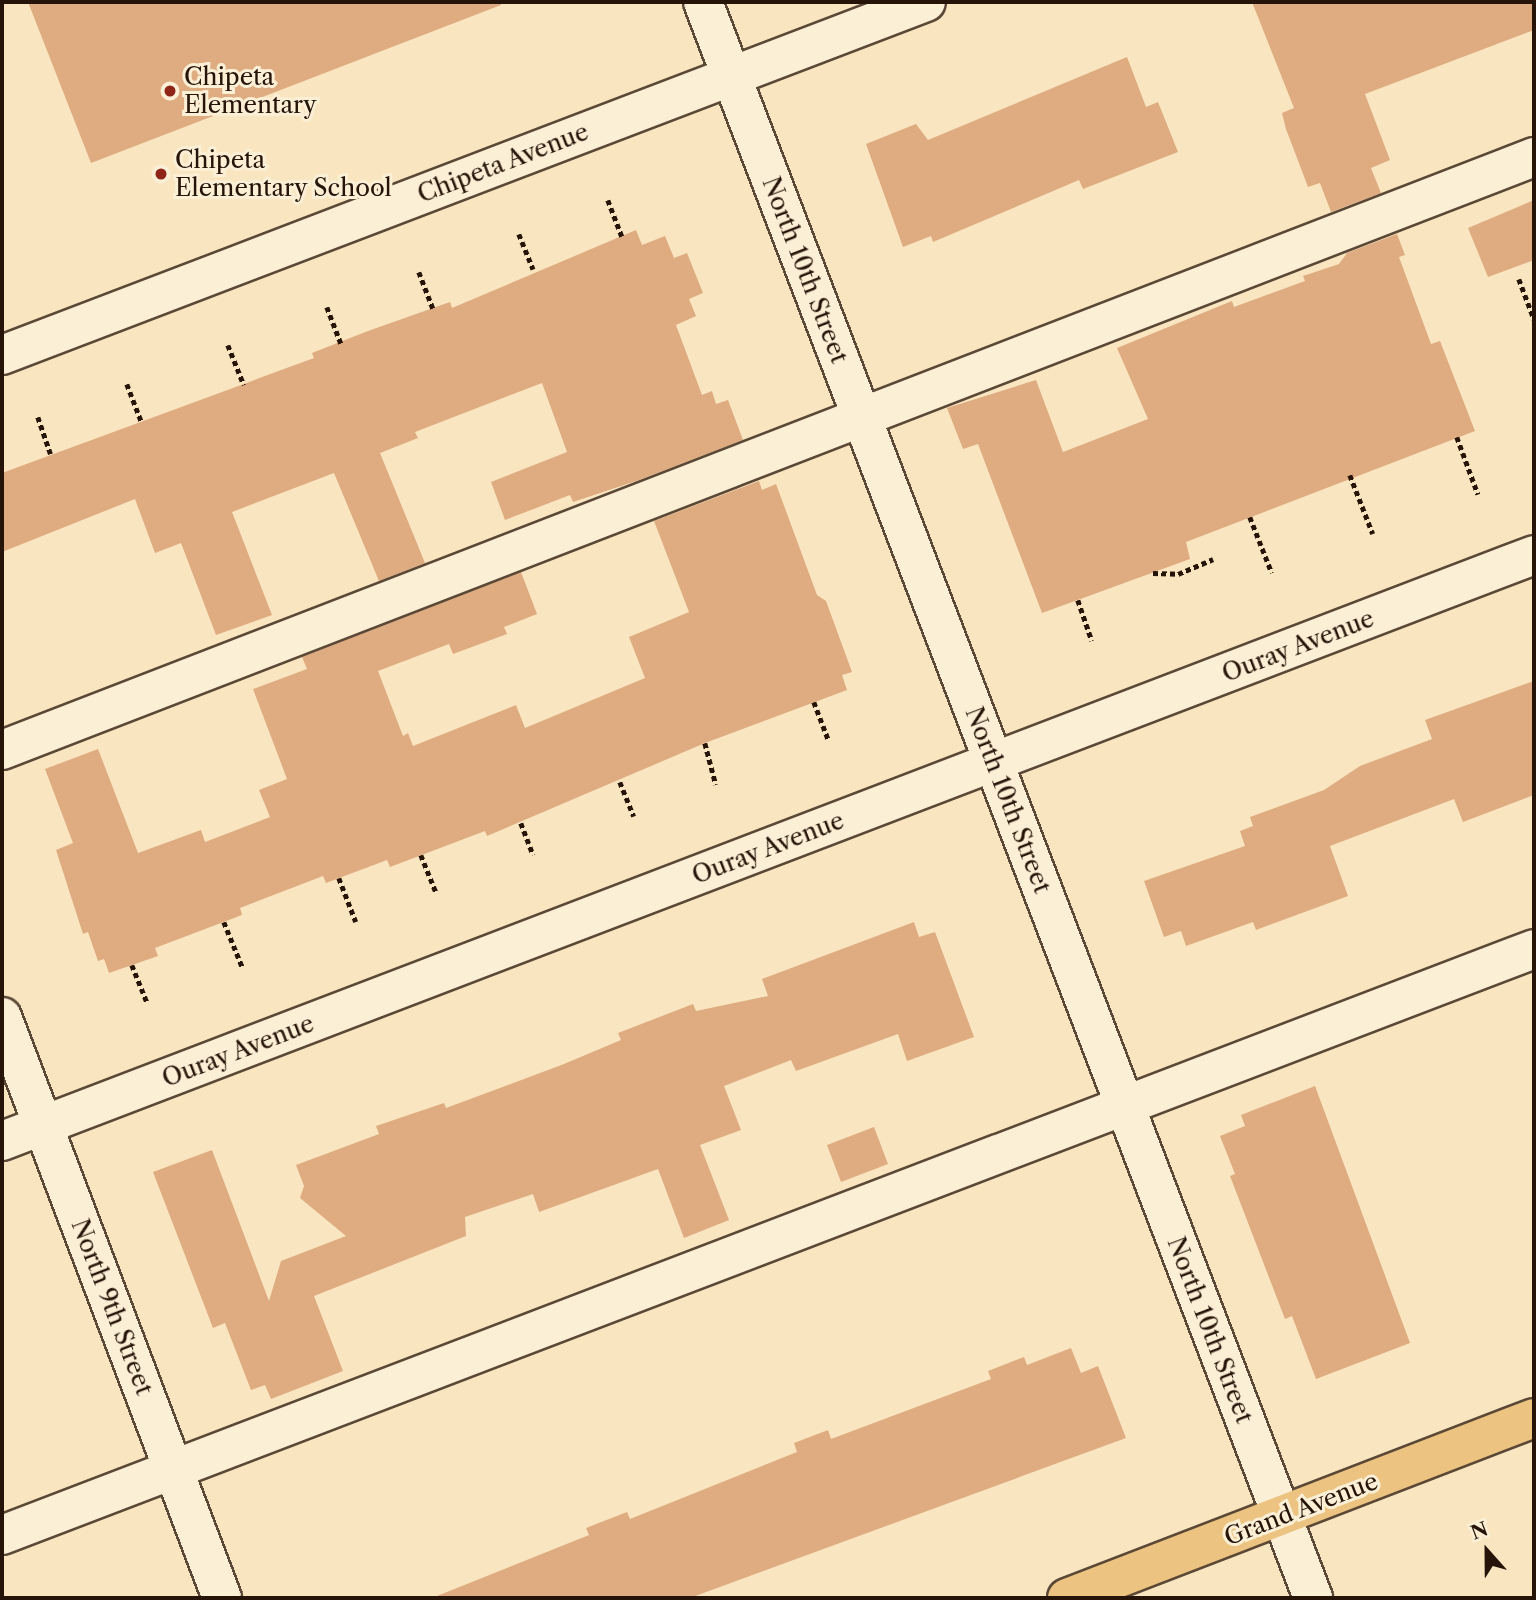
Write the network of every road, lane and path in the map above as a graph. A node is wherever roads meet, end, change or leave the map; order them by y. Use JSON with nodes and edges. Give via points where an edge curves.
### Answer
{"nodes":[{"id":1,"x":703,"y":2,"type":"edge"},
{"id":2,"x":926,"y":2,"type":"edge"},
{"id":3,"x":732,"y":76,"type":"junction"},
{"id":4,"x":1534,"y":157,"type":"edge"},
{"id":5,"x":608,"y":200,"type":"dead end"},
{"id":6,"x":519,"y":234,"type":"dead end"},
{"id":7,"x":622,"y":236,"type":"dead end"},
{"id":8,"x":533,"y":269,"type":"dead end"},
{"id":9,"x":419,"y":272,"type":"dead end"},
{"id":10,"x":1520,"y":279,"type":"dead end"},
{"id":11,"x":327,"y":307,"type":"dead end"},
{"id":12,"x":433,"y":308,"type":"dead end"},
{"id":13,"x":1534,"y":319,"type":"edge"},
{"id":14,"x":341,"y":343,"type":"dead end"},
{"id":15,"x":228,"y":345,"type":"dead end"},
{"id":16,"x":2,"y":355,"type":"edge"},
{"id":17,"x":127,"y":384,"type":"dead end"},
{"id":18,"x":244,"y":385,"type":"dead end"},
{"id":19,"x":38,"y":417,"type":"dead end"},
{"id":20,"x":862,"y":419,"type":"junction"},
{"id":21,"x":141,"y":421,"type":"dead end"},
{"id":22,"x":1457,"y":438,"type":"dead end"},
{"id":23,"x":51,"y":454,"type":"dead end"},
{"id":24,"x":1350,"y":475,"type":"dead end"},
{"id":25,"x":1478,"y":494,"type":"dead end"},
{"id":26,"x":1250,"y":517,"type":"dead end"},
{"id":27,"x":1373,"y":534,"type":"dead end"},
{"id":28,"x":1534,"y":555,"type":"edge"},
{"id":29,"x":1213,"y":559,"type":"dead end"},
{"id":30,"x":1153,"y":573,"type":"dead end"},
{"id":31,"x":1272,"y":573,"type":"dead end"},
{"id":32,"x":1078,"y":600,"type":"dead end"},
{"id":33,"x":1092,"y":641,"type":"dead end"},
{"id":34,"x":814,"y":702,"type":"dead end"},
{"id":35,"x":830,"y":741,"type":"dead end"},
{"id":36,"x":705,"y":743,"type":"dead end"},
{"id":37,"x":2,"y":750,"type":"edge"},
{"id":38,"x":993,"y":762,"type":"junction"},
{"id":39,"x":620,"y":782,"type":"dead end"},
{"id":40,"x":716,"y":785,"type":"dead end"},
{"id":41,"x":634,"y":816,"type":"dead end"},
{"id":42,"x":521,"y":823,"type":"dead end"},
{"id":43,"x":421,"y":855,"type":"dead end"},
{"id":44,"x":533,"y":855,"type":"dead end"},
{"id":45,"x":339,"y":878,"type":"dead end"},
{"id":46,"x":436,"y":892,"type":"dead end"},
{"id":47,"x":224,"y":922,"type":"dead end"},
{"id":48,"x":356,"y":922,"type":"dead end"},
{"id":49,"x":1534,"y":949,"type":"edge"},
{"id":50,"x":132,"y":965,"type":"dead end"},
{"id":51,"x":242,"y":966,"type":"dead end"},
{"id":52,"x":147,"y":1002,"type":"dead end"},
{"id":53,"x":2,"y":1017,"type":"edge"},
{"id":54,"x":1124,"y":1105,"type":"junction"},
{"id":55,"x":43,"y":1125,"type":"junction"},
{"id":56,"x":2,"y":1141,"type":"edge"},
{"id":57,"x":1534,"y":1418,"type":"edge"},
{"id":58,"x":173,"y":1469,"type":"junction"},
{"id":59,"x":1281,"y":1517,"type":"junction"},
{"id":60,"x":2,"y":1535,"type":"edge"},
{"id":61,"x":222,"y":1598,"type":"edge"},
{"id":62,"x":1067,"y":1598,"type":"edge"},
{"id":63,"x":1313,"y":1598,"type":"edge"}],
"edges":[{"from":1,"to":3,"type":"street","name":"North 10th Street"},
{"from":2,"to":3,"type":"street","name":"Chipeta Avenue"},
{"from":3,"to":16,"type":"street","name":"Chipeta Avenue"},
{"from":3,"to":20,"type":"street","name":"North 10th Street"},
{"from":4,"to":20,"type":"street"},
{"from":5,"to":7,"type":"path"},
{"from":6,"to":8,"type":"path"},
{"from":9,"to":12,"type":"path"},
{"from":10,"to":13,"type":"path"},
{"from":11,"to":14,"type":"path"},
{"from":15,"to":18,"type":"path"},
{"from":17,"to":21,"type":"path"},
{"from":19,"to":23,"type":"path"},
{"from":20,"to":37,"type":"street"},
{"from":20,"to":38,"type":"street","name":"North 10th Street"},
{"from":22,"to":25,"type":"path"},
{"from":24,"to":27,"type":"path"},
{"from":26,"to":31,"type":"path"},
{"from":28,"to":38,"type":"street","name":"Ouray Avenue"},
{"from":29,"to":30,"type":"path","via":[[1178,574]]},
{"from":32,"to":33,"type":"path"},
{"from":34,"to":35,"type":"path"},
{"from":36,"to":40,"type":"path"},
{"from":38,"to":54,"type":"street","name":"North 10th Street"},
{"from":38,"to":55,"type":"street","name":"Ouray Avenue"},
{"from":39,"to":41,"type":"path"},
{"from":42,"to":44,"type":"path"},
{"from":43,"to":46,"type":"path"},
{"from":45,"to":48,"type":"path"},
{"from":47,"to":51,"type":"path"},
{"from":49,"to":54,"type":"street"},
{"from":50,"to":52,"type":"path"},
{"from":53,"to":55,"type":"street","name":"North 9th Street"},
{"from":54,"to":58,"type":"street"},
{"from":54,"to":59,"type":"street","name":"North 10th Street"},
{"from":55,"to":56,"type":"street","name":"Ouray Avenue"},
{"from":55,"to":58,"type":"street","name":"North 9th Street"},
{"from":57,"to":59,"type":"main road","name":"Grand Avenue"},
{"from":58,"to":60,"type":"street"},
{"from":58,"to":61,"type":"street","name":"North 9th Street"},
{"from":59,"to":62,"type":"main road","name":"Grand Avenue"},
{"from":59,"to":63,"type":"street","name":"North 10th Street"}]}
